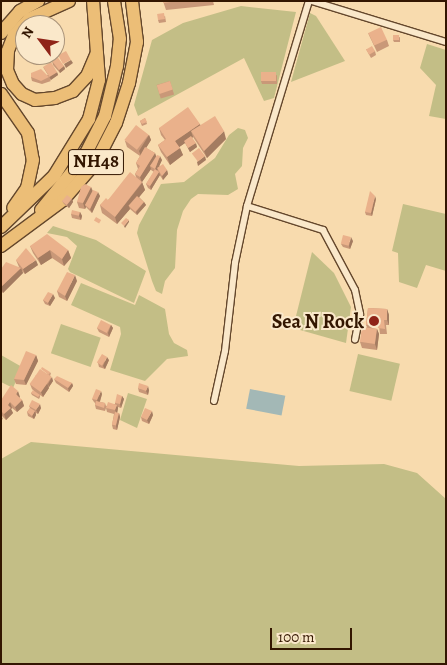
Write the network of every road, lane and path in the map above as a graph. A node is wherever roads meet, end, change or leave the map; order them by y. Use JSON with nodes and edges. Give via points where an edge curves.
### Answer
{"nodes":[{"id":1,"x":38,"y":1,"type":"edge"},
{"id":2,"x":69,"y":1,"type":"edge"},
{"id":3,"x":94,"y":1,"type":"edge"},
{"id":4,"x":132,"y":1,"type":"edge"},
{"id":5,"x":310,"y":1,"type":"edge"},
{"id":6,"x":117,"y":5,"type":"edge"},
{"id":7,"x":1,"y":33,"type":"edge"},
{"id":8,"x":446,"y":42,"type":"edge"},
{"id":9,"x":99,"y":49,"type":"junction"},
{"id":10,"x":1,"y":94,"type":"edge"},
{"id":11,"x":247,"y":206,"type":"junction"},
{"id":12,"x":3,"y":225,"type":"edge"},
{"id":13,"x":25,"y":229,"type":"junction"},
{"id":14,"x":1,"y":246,"type":"edge"},
{"id":15,"x":355,"y":340,"type":"dead end"},
{"id":16,"x":214,"y":401,"type":"dead end"}],
"edges":[{"from":1,"to":7,"type":"highway","via":[[20,10]]},
{"from":2,"to":9,"type":"highway","via":[[29,19],[14,35],[8,51],[7,70],[13,84],[22,94],[35,100],[64,95],[73,91],[87,76]]},
{"from":3,"to":9,"type":"highway"},
{"from":4,"to":13,"type":"highway","number":"NH48","via":[[137,42],[129,83],[116,123],[96,162],[63,200]]},
{"from":5,"to":8,"type":"street"},
{"from":5,"to":11,"type":"street"},
{"from":6,"to":13,"type":"highway","via":[[117,66],[105,116],[84,157]]},
{"from":9,"to":12,"type":"highway","number":"NH48","via":[[99,80],[91,111],[74,148],[54,176]]},
{"from":10,"to":12,"type":"highway","via":[[28,133],[33,160],[27,188]]},
{"from":11,"to":15,"type":"street","via":[[323,230],[355,290],[360,314]]},
{"from":11,"to":16,"type":"street","via":[[234,263],[225,351]]},
{"from":13,"to":14,"type":"highway","number":"NH48"}]}
